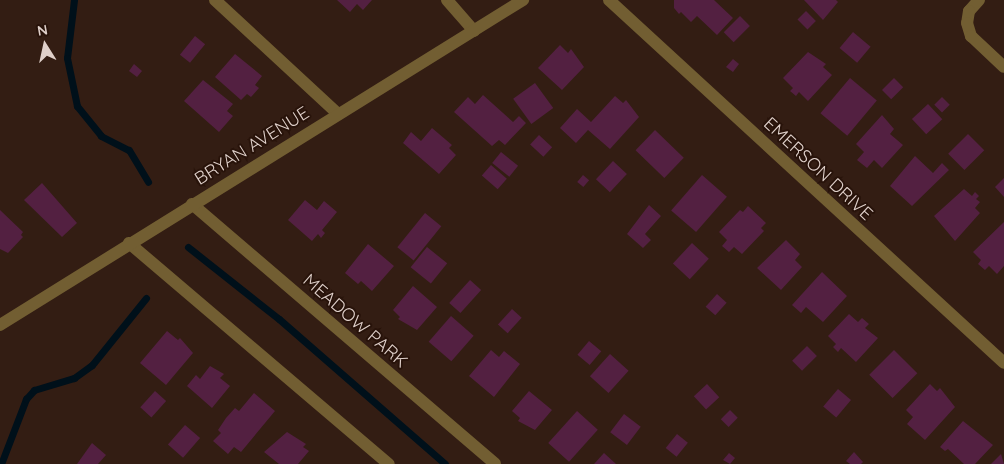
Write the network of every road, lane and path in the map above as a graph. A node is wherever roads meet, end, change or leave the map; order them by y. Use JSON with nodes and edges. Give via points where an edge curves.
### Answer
{"nodes":[{"id":1,"x":215,"y":0,"type":"edge"},
{"id":2,"x":446,"y":0,"type":"edge"},
{"id":3,"x":523,"y":0,"type":"edge"},
{"id":4,"x":609,"y":0,"type":"edge"},
{"id":5,"x":978,"y":0,"type":"edge"},
{"id":6,"x":474,"y":31,"type":"junction"},
{"id":7,"x":1004,"y":67,"type":"edge"},
{"id":8,"x":338,"y":114,"type":"junction"},
{"id":9,"x":192,"y":204,"type":"junction"},
{"id":10,"x":129,"y":243,"type":"junction"},
{"id":11,"x":0,"y":326,"type":"edge"},
{"id":12,"x":1004,"y":363,"type":"edge"},
{"id":13,"x":389,"y":464,"type":"edge"},
{"id":14,"x":495,"y":464,"type":"edge"}],
"edges":[{"from":1,"to":8,"type":"street"},
{"from":2,"to":6,"type":"street"},
{"from":3,"to":6,"type":"street","name":"BRYAN AVENUE"},
{"from":4,"to":12,"type":"street","name":"EMERSON DRIVE"},
{"from":5,"to":7,"type":"street","via":[[969,11],[967,23],[971,36]]},
{"from":6,"to":8,"type":"street","name":"BRYAN AVENUE"},
{"from":8,"to":9,"type":"street","name":"BRYAN AVENUE"},
{"from":9,"to":10,"type":"street","name":"BRYAN AVENUE"},
{"from":9,"to":14,"type":"street","name":"MEADOW PARK"},
{"from":10,"to":11,"type":"street","name":"BRYAN AVENUE"},
{"from":10,"to":13,"type":"street"}]}
